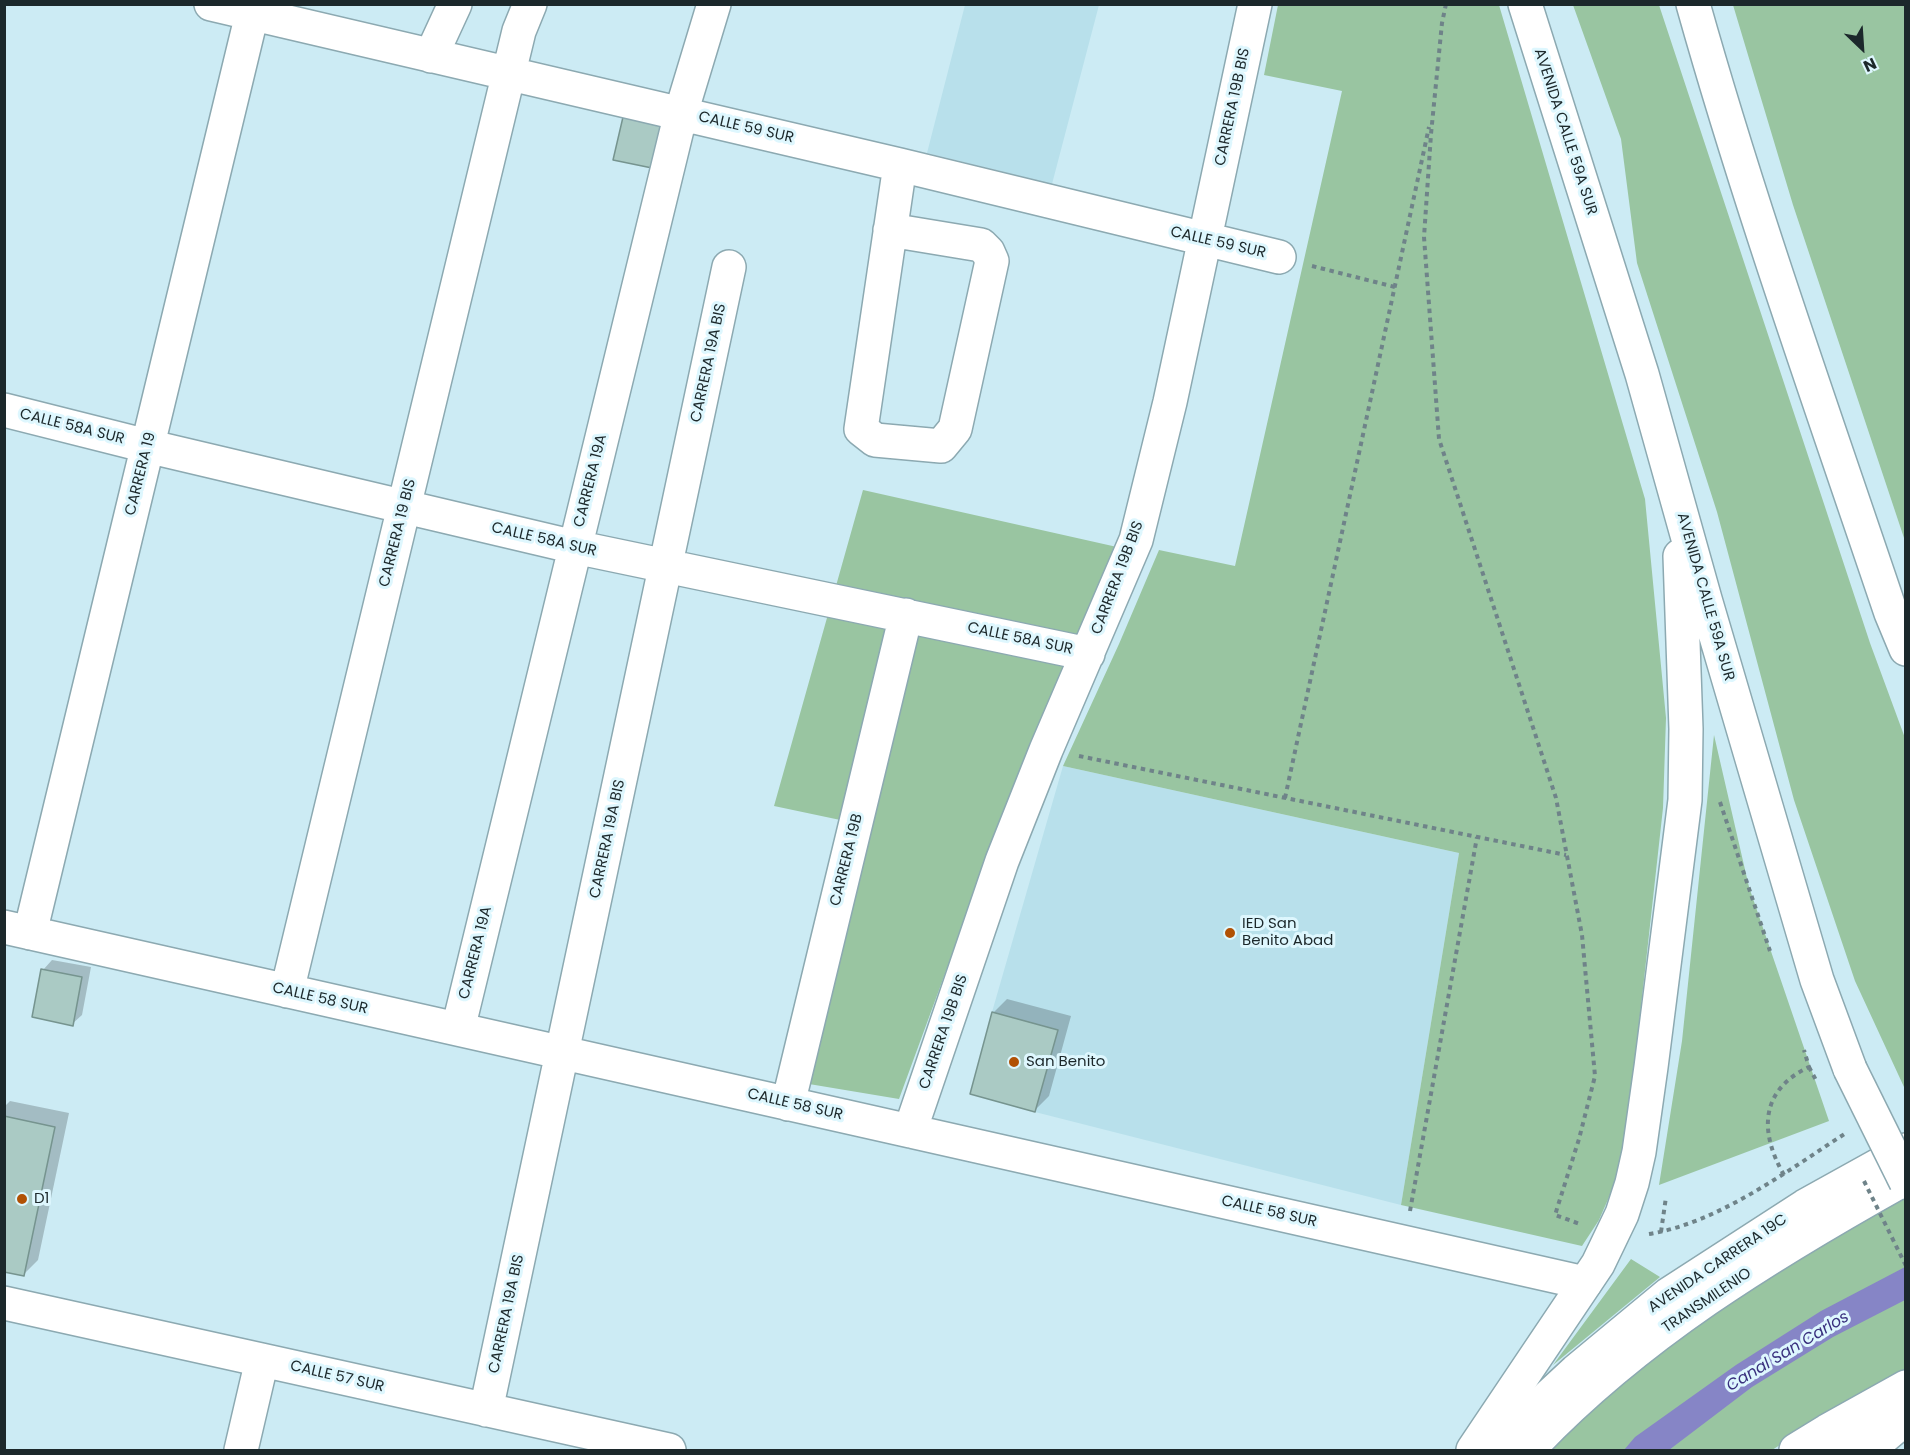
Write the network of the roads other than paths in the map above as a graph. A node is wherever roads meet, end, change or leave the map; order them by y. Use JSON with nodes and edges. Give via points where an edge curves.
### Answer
{"nodes":[{"id":1,"x":211,"y":4,"type":"edge"},
{"id":2,"x":455,"y":4,"type":"edge"},
{"id":3,"x":530,"y":4,"type":"edge"},
{"id":4,"x":714,"y":4,"type":"edge"},
{"id":5,"x":1255,"y":4,"type":"edge"},
{"id":6,"x":1525,"y":4,"type":"edge"},
{"id":7,"x":1693,"y":4,"type":"edge"},
{"id":8,"x":252,"y":14,"type":"junction"},
{"id":9,"x":431,"y":56,"type":"junction"},
{"id":10,"x":510,"y":74,"type":"junction"},
{"id":11,"x":681,"y":113,"type":"junction"},
{"id":12,"x":900,"y":165,"type":"junction"},
{"id":13,"x":890,"y":230,"type":"junction"},
{"id":14,"x":1205,"y":240,"type":"junction"},
{"id":15,"x":1279,"y":257,"type":"road end"},
{"id":16,"x":729,"y":267,"type":"dead end"},
{"id":17,"x":4,"y":410,"type":"edge"},
{"id":18,"x":147,"y":446,"type":"junction"},
{"id":19,"x":1678,"y":500,"type":"junction"},
{"id":20,"x":405,"y":507,"type":"junction"},
{"id":21,"x":575,"y":547,"type":"junction"},
{"id":22,"x":666,"y":566,"type":"junction"},
{"id":23,"x":906,"y":615,"type":"junction"},
{"id":24,"x":1905,"y":649,"type":"edge"},
{"id":25,"x":1088,"y":654,"type":"junction"},
{"id":26,"x":17,"y":930,"type":"edge"},
{"id":27,"x":287,"y":991,"type":"junction"},
{"id":28,"x":458,"y":1029,"type":"junction"},
{"id":29,"x":562,"y":1053,"type":"junction"},
{"id":30,"x":788,"y":1104,"type":"junction"},
{"id":31,"x":910,"y":1131,"type":"junction"},
{"id":32,"x":1905,"y":1150,"type":"edge"},
{"id":33,"x":1905,"y":1180,"type":"edge"},
{"id":34,"x":1585,"y":1283,"type":"junction"},
{"id":35,"x":4,"y":1303,"type":"edge"},
{"id":36,"x":262,"y":1360,"type":"junction"},
{"id":37,"x":1905,"y":1386,"type":"edge"},
{"id":38,"x":486,"y":1410,"type":"junction"},
{"id":39,"x":1905,"y":1412,"type":"edge"},
{"id":40,"x":1905,"y":1418,"type":"edge"},
{"id":41,"x":241,"y":1450,"type":"edge"},
{"id":42,"x":664,"y":1450,"type":"edge"},
{"id":43,"x":1473,"y":1450,"type":"edge"},
{"id":44,"x":1496,"y":1450,"type":"edge"},
{"id":45,"x":1528,"y":1450,"type":"edge"},
{"id":46,"x":1796,"y":1450,"type":"edge"},
{"id":47,"x":1833,"y":1450,"type":"edge"},
{"id":48,"x":1868,"y":1450,"type":"edge"}],
"edges":[{"from":1,"to":8,"type":"main road","name":"CALLE 59 SUR"},
{"from":2,"to":9,"type":"main road"},
{"from":3,"to":10,"type":"main road","name":"CARRERA 19 BIS","via":[[519,31]]},
{"from":4,"to":11,"type":"main road","name":"CARRERA 19A"},
{"from":5,"to":14,"type":"main road","name":"CARRERA 19B BIS"},
{"from":6,"to":19,"type":"main road","name":"AVENIDA CALLE 59A SUR"},
{"from":7,"to":24,"type":"main road","via":[[1744,178]]},
{"from":8,"to":9,"type":"main road","name":"CALLE 59 SUR"},
{"from":8,"to":18,"type":"main road","name":"CARRERA 19"},
{"from":9,"to":10,"type":"main road","name":"CALLE 59 SUR"},
{"from":10,"to":11,"type":"main road","name":"CALLE 59 SUR"},
{"from":10,"to":20,"type":"main road","name":"CARRERA 19 BIS"},
{"from":11,"to":12,"type":"main road","name":"CALLE 59 SUR"},
{"from":11,"to":21,"type":"main road","name":"CARRERA 19A"},
{"from":12,"to":13,"type":"main road"},
{"from":12,"to":14,"type":"main road","name":"CALLE 59 SUR"},
{"from":13,"to":13,"type":"main road","via":[[861,429],[875,440],[941,446],[955,429],[992,261],[981,245]]},
{"from":14,"to":15,"type":"main road","name":"CALLE 59 SUR"},
{"from":14,"to":25,"type":"main road","name":"CARRERA 19B BIS","via":[[1136,540]]},
{"from":16,"to":22,"type":"main road","name":"CARRERA 19A BIS"},
{"from":17,"to":18,"type":"main road","name":"CALLE 58A SUR"},
{"from":18,"to":20,"type":"main road","name":"CALLE 58A SUR"},
{"from":18,"to":26,"type":"main road","name":"CARRERA 19"},
{"from":19,"to":33,"type":"main road","name":"AVENIDA CALLE 59A SUR","bridge":true,"via":[[1817,980],[1850,1069]]},
{"from":19,"to":34,"type":"main road","via":[[1686,729],[1685,800],[1674,894],[1632,1183],[1613,1234]]},
{"from":20,"to":21,"type":"main road","name":"CALLE 58A SUR"},
{"from":20,"to":27,"type":"main road","name":"CARRERA 19 BIS"},
{"from":21,"to":22,"type":"main road","name":"CALLE 58A SUR"},
{"from":21,"to":28,"type":"main road","name":"CARRERA 19A"},
{"from":22,"to":23,"type":"main road","name":"CALLE 58A SUR"},
{"from":22,"to":29,"type":"main road","name":"CARRERA 19A BIS"},
{"from":23,"to":25,"type":"main road","name":"CALLE 58A SUR"},
{"from":23,"to":30,"type":"main road","name":"CARRERA 19B"},
{"from":25,"to":31,"type":"main road","name":"CARRERA 19B BIS","via":[[1002,861]]},
{"from":26,"to":27,"type":"main road","name":"CALLE 58 SUR"},
{"from":27,"to":28,"type":"main road","name":"CALLE 58 SUR"},
{"from":28,"to":29,"type":"main road","name":"CALLE 58 SUR"},
{"from":29,"to":30,"type":"main road","name":"CALLE 58 SUR"},
{"from":29,"to":38,"type":"main road","name":"CARRERA 19A BIS"},
{"from":30,"to":31,"type":"main road","name":"CALLE 58 SUR"},
{"from":31,"to":34,"type":"main road","name":"CALLE 58 SUR"},
{"from":32,"to":44,"type":"main road","name":"AVENIDA CARRERA 19C","via":[[1805,1206],[1669,1294],[1576,1371]]},
{"from":33,"to":45,"type":"main road","name":"TRANSMILENIO","via":[[1822,1225],[1646,1342]]},
{"from":34,"to":43,"type":"main road"},
{"from":35,"to":36,"type":"main road","name":"CALLE 57 SUR"},
{"from":36,"to":38,"type":"main road","name":"CALLE 57 SUR"},
{"from":36,"to":41,"type":"main road"},
{"from":37,"to":46,"type":"main road"},
{"from":38,"to":42,"type":"main road","name":"CALLE 57 SUR"},
{"from":39,"to":47,"type":"main road"},
{"from":40,"to":48,"type":"main road"}]}
